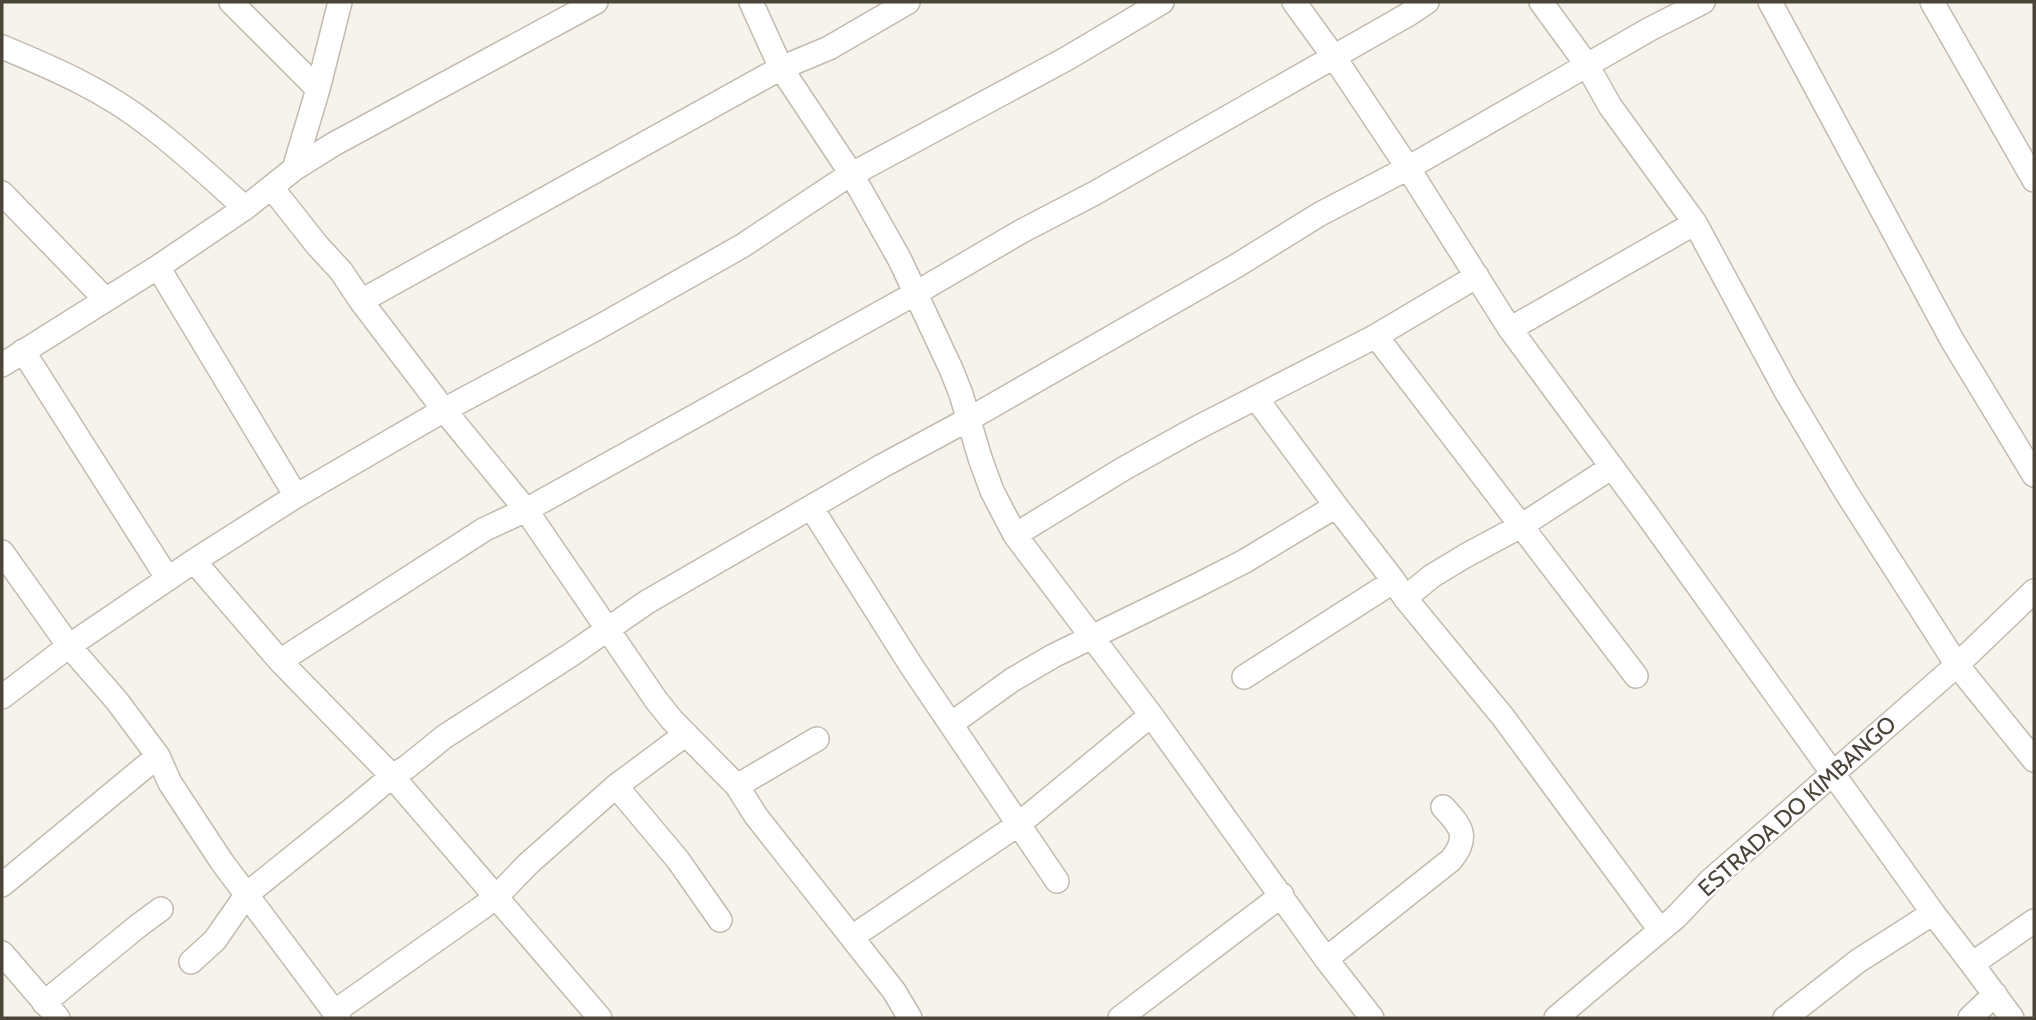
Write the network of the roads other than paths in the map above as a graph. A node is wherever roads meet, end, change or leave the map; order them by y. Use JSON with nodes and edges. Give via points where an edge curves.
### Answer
{"nodes":[{"id":1,"x":231,"y":2,"type":"edge"},
{"id":2,"x":340,"y":2,"type":"edge"},
{"id":3,"x":596,"y":2,"type":"edge"},
{"id":4,"x":751,"y":2,"type":"edge"},
{"id":5,"x":908,"y":2,"type":"edge"},
{"id":6,"x":1162,"y":2,"type":"edge"},
{"id":7,"x":1294,"y":2,"type":"edge"},
{"id":8,"x":1427,"y":2,"type":"edge"},
{"id":9,"x":1541,"y":2,"type":"edge"},
{"id":10,"x":1703,"y":2,"type":"edge"},
{"id":11,"x":1770,"y":2,"type":"edge"},
{"id":12,"x":1932,"y":2,"type":"edge"},
{"id":13,"x":2,"y":47,"type":"edge"},
{"id":14,"x":1334,"y":57,"type":"junction"},
{"id":15,"x":1587,"y":65,"type":"junction"},
{"id":16,"x":782,"y":68,"type":"junction"},
{"id":17,"x":318,"y":89,"type":"junction"},
{"id":18,"x":1408,"y":168,"type":"junction"},
{"id":19,"x":294,"y":169,"type":"junction"},
{"id":20,"x":852,"y":175,"type":"junction"},
{"id":21,"x":2034,"y":180,"type":"edge"},
{"id":22,"x":272,"y":188,"type":"junction"},
{"id":23,"x":4,"y":199,"type":"edge"},
{"id":24,"x":244,"y":208,"type":"junction"},
{"id":25,"x":1695,"y":223,"type":"junction"},
{"id":26,"x":158,"y":267,"type":"junction"},
{"id":27,"x":1477,"y":276,"type":"junction"},
{"id":28,"x":916,"y":293,"type":"junction"},
{"id":29,"x":104,"y":299,"type":"junction"},
{"id":30,"x":361,"y":301,"type":"junction"},
{"id":31,"x":1510,"y":329,"type":"junction"},
{"id":32,"x":1376,"y":336,"type":"junction"},
{"id":33,"x":23,"y":351,"type":"junction"},
{"id":34,"x":2,"y":365,"type":"edge"},
{"id":35,"x":1256,"y":398,"type":"junction"},
{"id":36,"x":444,"y":410,"type":"junction"},
{"id":37,"x":969,"y":419,"type":"junction"},
{"id":38,"x":1612,"y":467,"type":"junction"},
{"id":39,"x":2034,"y":475,"type":"edge"},
{"id":40,"x":296,"y":496,"type":"junction"},
{"id":41,"x":1336,"y":506,"type":"junction"},
{"id":42,"x":811,"y":507,"type":"junction"},
{"id":43,"x":526,"y":510,"type":"junction"},
{"id":44,"x":1521,"y":526,"type":"junction"},
{"id":45,"x":1014,"y":535,"type":"junction"},
{"id":46,"x":2,"y":552,"type":"edge"},
{"id":47,"x":194,"y":561,"type":"junction"},
{"id":48,"x":168,"y":579,"type":"junction"},
{"id":49,"x":1400,"y":589,"type":"junction"},
{"id":50,"x":2034,"y":591,"type":"edge"},
{"id":51,"x":608,"y":629,"type":"junction"},
{"id":52,"x":1092,"y":638,"type":"junction"},
{"id":53,"x":69,"y":646,"type":"junction"},
{"id":54,"x":280,"y":662,"type":"junction"},
{"id":55,"x":1957,"y":665,"type":"junction"},
{"id":56,"x":1636,"y":676,"type":"dead end"},
{"id":57,"x":1244,"y":677,"type":"dead end"},
{"id":58,"x":2,"y":697,"type":"edge"},
{"id":59,"x":1151,"y":715,"type":"junction"},
{"id":60,"x":951,"y":724,"type":"junction"},
{"id":61,"x":686,"y":734,"type":"junction"},
{"id":62,"x":817,"y":739,"type":"dead end"},
{"id":63,"x":158,"y":756,"type":"junction"},
{"id":64,"x":2034,"y":760,"type":"edge"},
{"id":65,"x":1831,"y":773,"type":"junction"},
{"id":66,"x":391,"y":776,"type":"junction"},
{"id":67,"x":616,"y":786,"type":"junction"},
{"id":68,"x":737,"y":786,"type":"junction"},
{"id":69,"x":1443,"y":807,"type":"dead end"},
{"id":70,"x":1019,"y":824,"type":"junction"},
{"id":71,"x":1057,"y":881,"type":"dead end"},
{"id":72,"x":2,"y":885,"type":"edge"},
{"id":73,"x":247,"y":894,"type":"junction"},
{"id":74,"x":1282,"y":895,"type":"junction"},
{"id":75,"x":496,"y":897,"type":"junction"},
{"id":76,"x":161,"y":909,"type":"dead end"},
{"id":77,"x":1933,"y":913,"type":"junction"},
{"id":78,"x":720,"y":920,"type":"dead end"},
{"id":79,"x":2034,"y":921,"type":"edge"},
{"id":80,"x":1660,"y":930,"type":"junction"},
{"id":81,"x":852,"y":937,"type":"junction"},
{"id":82,"x":2,"y":953,"type":"edge"},
{"id":83,"x":1326,"y":959,"type":"junction"},
{"id":84,"x":191,"y":962,"type":"dead end"},
{"id":85,"x":1972,"y":964,"type":"junction"},
{"id":86,"x":1995,"y":995,"type":"junction"},
{"id":87,"x":51,"y":1011,"type":"edge"},
{"id":88,"x":337,"y":1015,"type":"edge"},
{"id":89,"x":590,"y":1015,"type":"edge"},
{"id":90,"x":910,"y":1018,"type":"edge"},
{"id":91,"x":1120,"y":1018,"type":"edge"},
{"id":92,"x":1372,"y":1018,"type":"edge"},
{"id":93,"x":1556,"y":1018,"type":"edge"},
{"id":94,"x":1785,"y":1018,"type":"edge"},
{"id":95,"x":1970,"y":1018,"type":"edge"},
{"id":96,"x":2012,"y":1018,"type":"edge"}],
"edges":[{"from":1,"to":17,"type":"street"},
{"from":2,"to":17,"type":"street"},
{"from":3,"to":19,"type":"street"},
{"from":4,"to":16,"type":"street"},
{"from":5,"to":16,"type":"street","via":[[829,48]]},
{"from":6,"to":20,"type":"street"},
{"from":7,"to":14,"type":"street"},
{"from":8,"to":14,"type":"street"},
{"from":9,"to":15,"type":"street"},
{"from":10,"to":15,"type":"street"},
{"from":11,"to":39,"type":"street","via":[[1952,340]]},
{"from":12,"to":21,"type":"street"},
{"from":13,"to":24,"type":"street","via":[[55,69],[149,125]]},
{"from":14,"to":18,"type":"street"},
{"from":14,"to":28,"type":"street"},
{"from":15,"to":18,"type":"street"},
{"from":15,"to":25,"type":"street","via":[[1610,106]]},
{"from":16,"to":20,"type":"street"},
{"from":16,"to":30,"type":"street"},
{"from":17,"to":19,"type":"street"},
{"from":18,"to":27,"type":"street"},
{"from":18,"to":37,"type":"street","via":[[1320,214]]},
{"from":19,"to":22,"type":"street"},
{"from":20,"to":28,"type":"street"},
{"from":20,"to":36,"type":"street","via":[[742,246]]},
{"from":22,"to":24,"type":"street"},
{"from":22,"to":30,"type":"street"},
{"from":23,"to":29,"type":"street"},
{"from":24,"to":26,"type":"street"},
{"from":25,"to":31,"type":"street"},
{"from":25,"to":55,"type":"street","via":[[1787,393]]},
{"from":26,"to":29,"type":"street"},
{"from":26,"to":40,"type":"street"},
{"from":27,"to":31,"type":"street"},
{"from":27,"to":32,"type":"street"},
{"from":28,"to":37,"type":"street"},
{"from":28,"to":43,"type":"street"},
{"from":29,"to":33,"type":"street"},
{"from":30,"to":36,"type":"street"},
{"from":31,"to":38,"type":"street"},
{"from":32,"to":35,"type":"street"},
{"from":32,"to":44,"type":"street"},
{"from":33,"to":34,"type":"street"},
{"from":33,"to":48,"type":"street"},
{"from":35,"to":41,"type":"street"},
{"from":35,"to":45,"type":"street"},
{"from":36,"to":40,"type":"street"},
{"from":36,"to":43,"type":"street"},
{"from":37,"to":42,"type":"street"},
{"from":37,"to":45,"type":"street","via":[[992,491]]},
{"from":38,"to":44,"type":"street"},
{"from":38,"to":65,"type":"street"},
{"from":40,"to":47,"type":"street"},
{"from":41,"to":49,"type":"street"},
{"from":41,"to":52,"type":"street","via":[[1245,561]]},
{"from":42,"to":51,"type":"street"},
{"from":42,"to":60,"type":"street"},
{"from":43,"to":51,"type":"street"},
{"from":43,"to":54,"type":"street","via":[[485,529]]},
{"from":44,"to":49,"type":"street"},
{"from":44,"to":56,"type":"street"},
{"from":45,"to":52,"type":"street"},
{"from":46,"to":53,"type":"street"},
{"from":47,"to":48,"type":"street"},
{"from":47,"to":54,"type":"street"},
{"from":48,"to":53,"type":"street"},
{"from":49,"to":57,"type":"street"},
{"from":49,"to":80,"type":"street","via":[[1503,717]]},
{"from":50,"to":55,"type":"street","name":"ESTRADA DO KIMBANGO"},
{"from":51,"to":61,"type":"street","via":[[656,700]]},
{"from":51,"to":66,"type":"street"},
{"from":52,"to":59,"type":"street"},
{"from":52,"to":60,"type":"street","via":[[1012,680]]},
{"from":53,"to":58,"type":"street"},
{"from":53,"to":63,"type":"street"},
{"from":54,"to":66,"type":"street"},
{"from":55,"to":64,"type":"street"},
{"from":55,"to":65,"type":"street","name":"ESTRADA DO KIMBANGO"},
{"from":59,"to":70,"type":"street"},
{"from":59,"to":74,"type":"street"},
{"from":60,"to":70,"type":"street"},
{"from":61,"to":67,"type":"street"},
{"from":61,"to":68,"type":"street"},
{"from":62,"to":68,"type":"street"},
{"from":63,"to":72,"type":"street"},
{"from":63,"to":73,"type":"street","via":[[170,783]]},
{"from":65,"to":77,"type":"street"},
{"from":65,"to":80,"type":"street","name":"ESTRADA DO KIMBANGO"},
{"from":66,"to":73,"type":"street"},
{"from":66,"to":75,"type":"street"},
{"from":67,"to":75,"type":"street"},
{"from":67,"to":78,"type":"street","via":[[678,860]]},
{"from":68,"to":81,"type":"street"},
{"from":69,"to":83,"type":"street","via":[[1461,829],[1457,853]]},
{"from":70,"to":71,"type":"street"},
{"from":70,"to":81,"type":"street"},
{"from":73,"to":84,"type":"street","via":[[215,940]]},
{"from":73,"to":88,"type":"street"},
{"from":74,"to":83,"type":"street"},
{"from":74,"to":91,"type":"street"},
{"from":75,"to":88,"type":"street"},
{"from":75,"to":89,"type":"street"},
{"from":76,"to":87,"type":"street"},
{"from":77,"to":85,"type":"street"},
{"from":77,"to":94,"type":"street","via":[[1858,961]]},
{"from":79,"to":85,"type":"street"},
{"from":80,"to":93,"type":"street","name":"ESTRADA DO KIMBANGO"},
{"from":81,"to":90,"type":"street"},
{"from":82,"to":87,"type":"street"},
{"from":83,"to":92,"type":"street"},
{"from":85,"to":86,"type":"street"},
{"from":86,"to":95,"type":"street"},
{"from":86,"to":96,"type":"street"}]}
